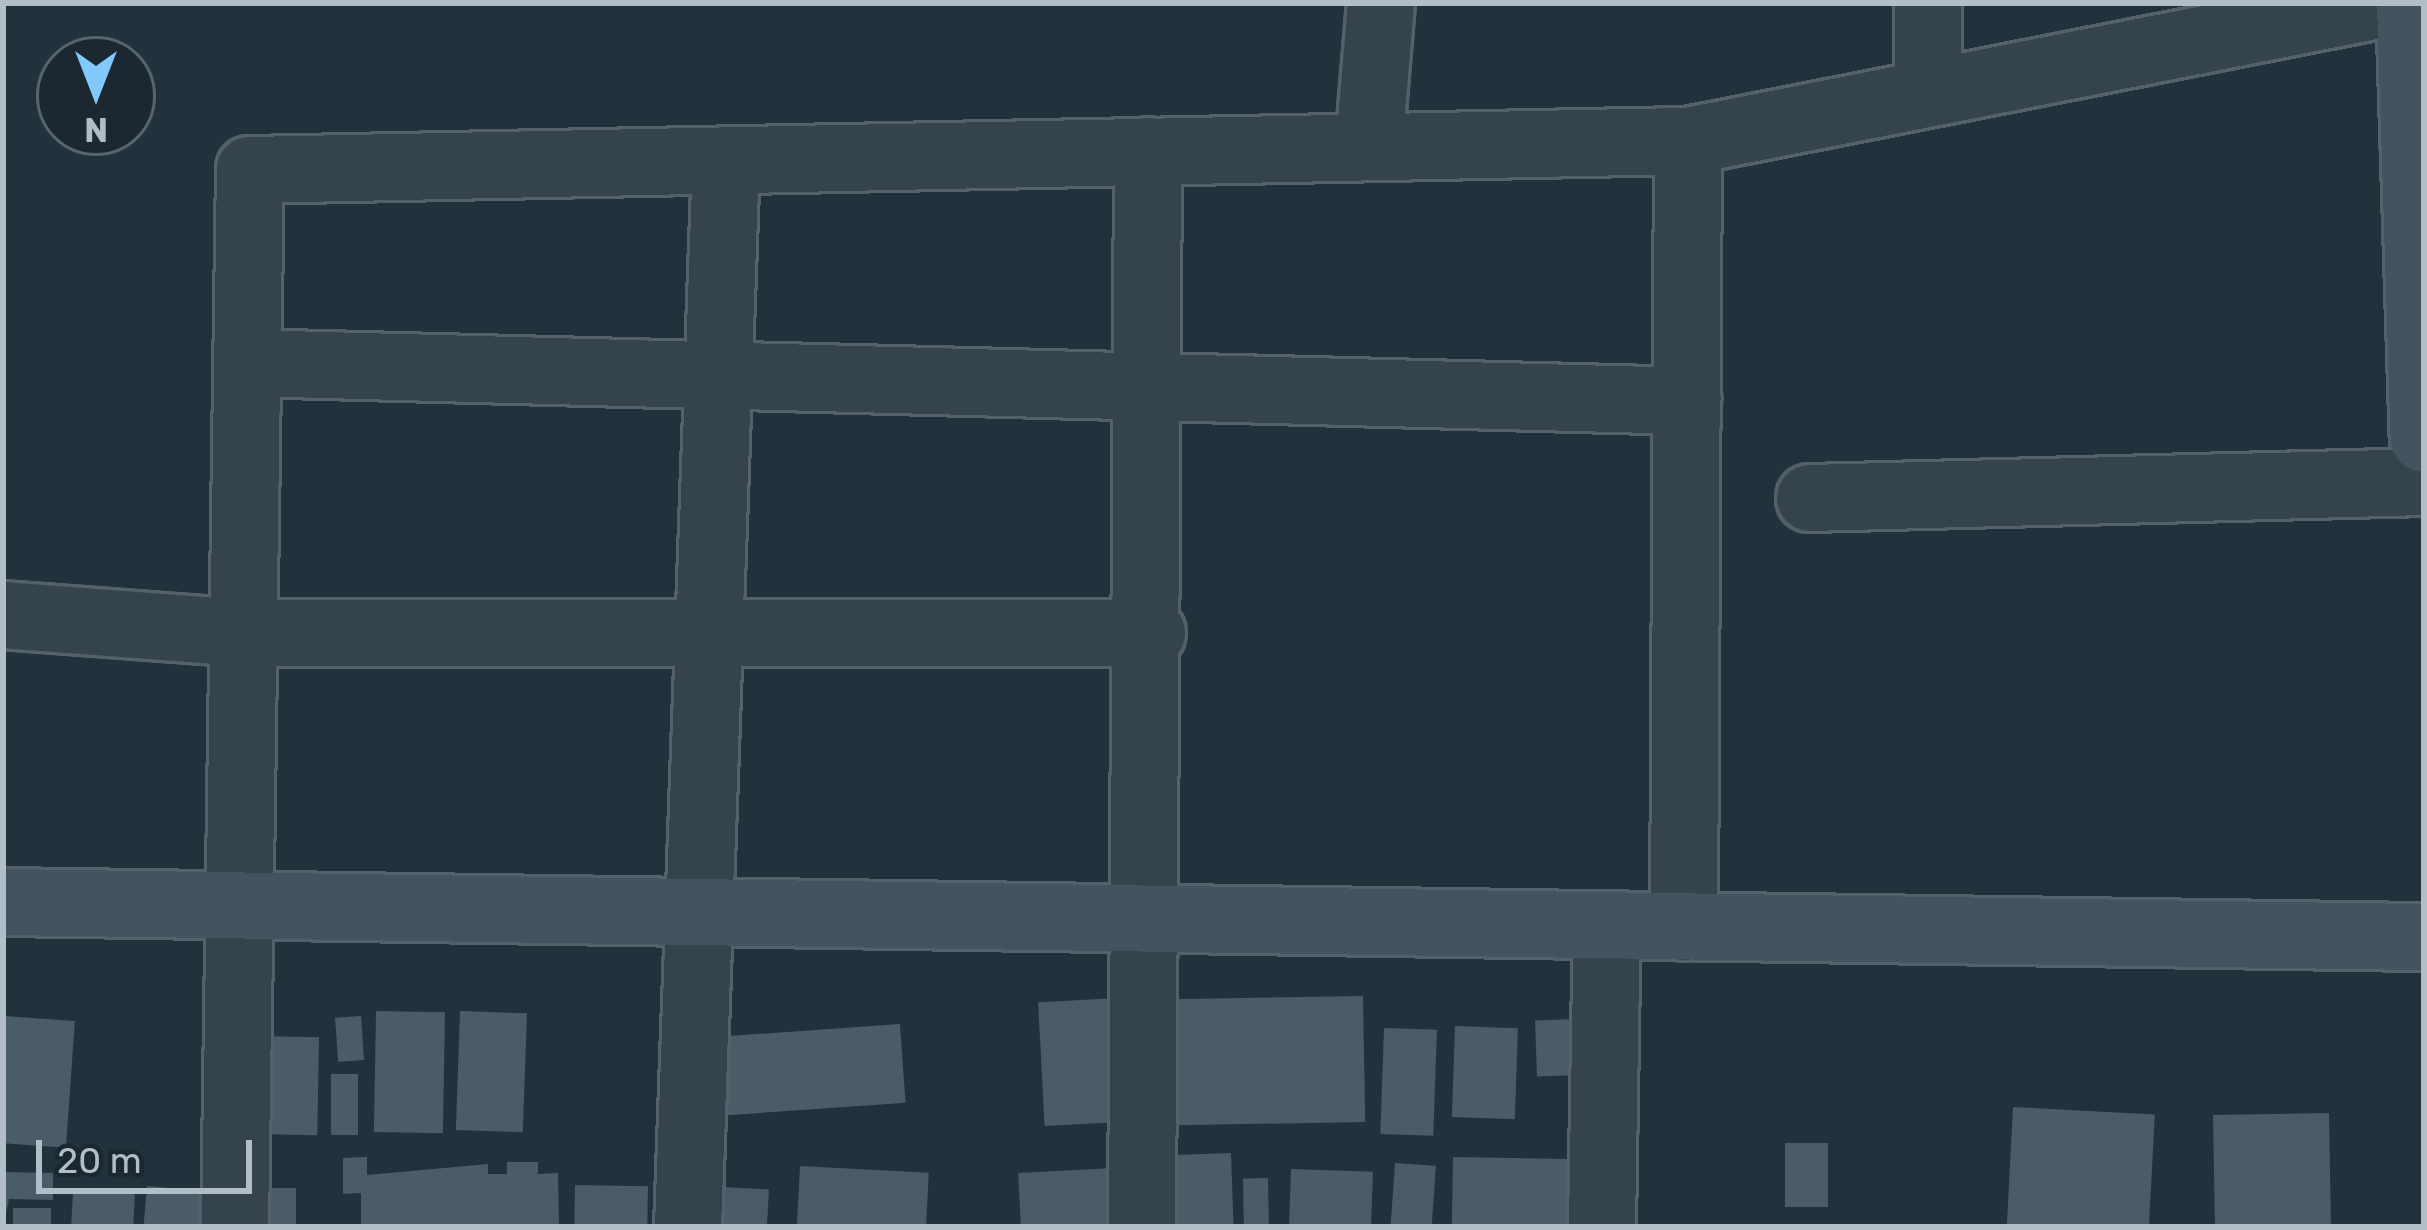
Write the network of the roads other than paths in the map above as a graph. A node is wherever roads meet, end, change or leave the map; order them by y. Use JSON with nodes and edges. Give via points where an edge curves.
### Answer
{"nodes":[{"id":1,"x":1381,"y":3,"type":"edge"},
{"id":2,"x":1928,"y":3,"type":"edge"},
{"id":3,"x":2389,"y":3,"type":"edge"},
{"id":4,"x":2410,"y":3,"type":"edge"},
{"id":5,"x":1928,"y":93,"type":"junction"},
{"id":6,"x":1688,"y":140,"type":"junction"},
{"id":7,"x":1369,"y":146,"type":"junction"},
{"id":8,"x":1148,"y":151,"type":"junction"},
{"id":9,"x":726,"y":161,"type":"junction"},
{"id":10,"x":248,"y":363,"type":"junction"},
{"id":11,"x":717,"y":376,"type":"junction"},
{"id":12,"x":1149,"y":389,"type":"junction"},
{"id":13,"x":1687,"y":401,"type":"junction"},
{"id":14,"x":2424,"y":439,"type":"edge"},
{"id":15,"x":2424,"y":482,"type":"edge"},
{"id":16,"x":1810,"y":499,"type":"dead end"},
{"id":17,"x":3,"y":615,"type":"edge"},
{"id":18,"x":245,"y":633,"type":"junction"},
{"id":19,"x":706,"y":633,"type":"junction"},
{"id":20,"x":1152,"y":633,"type":"junction"},
{"id":21,"x":3,"y":902,"type":"edge"},
{"id":22,"x":241,"y":905,"type":"junction"},
{"id":23,"x":694,"y":912,"type":"junction"},
{"id":24,"x":1151,"y":918,"type":"junction"},
{"id":25,"x":1607,"y":926,"type":"junction"},
{"id":26,"x":1684,"y":927,"type":"junction"},
{"id":27,"x":2424,"y":937,"type":"edge"},
{"id":28,"x":235,"y":1227,"type":"edge"},
{"id":29,"x":688,"y":1227,"type":"edge"},
{"id":30,"x":1142,"y":1227,"type":"edge"},
{"id":31,"x":1602,"y":1227,"type":"edge"}],
"edges":[{"from":1,"to":7,"type":"street"},
{"from":2,"to":5,"type":"street"},
{"from":3,"to":5,"type":"street"},
{"from":4,"to":14,"type":"street"},
{"from":5,"to":6,"type":"street"},
{"from":6,"to":7,"type":"street"},
{"from":6,"to":13,"type":"street"},
{"from":7,"to":8,"type":"street"},
{"from":8,"to":9,"type":"street"},
{"from":8,"to":12,"type":"street"},
{"from":9,"to":10,"type":"street","via":[[250,170]]},
{"from":9,"to":11,"type":"street"},
{"from":10,"to":11,"type":"street"},
{"from":10,"to":18,"type":"street"},
{"from":11,"to":12,"type":"street"},
{"from":11,"to":19,"type":"street"},
{"from":12,"to":13,"type":"street"},
{"from":12,"to":20,"type":"street"},
{"from":13,"to":26,"type":"street"},
{"from":15,"to":16,"type":"street"},
{"from":17,"to":18,"type":"street"},
{"from":18,"to":19,"type":"street"},
{"from":18,"to":22,"type":"street"},
{"from":19,"to":20,"type":"street"},
{"from":19,"to":23,"type":"street"},
{"from":20,"to":24,"type":"street"},
{"from":21,"to":22,"type":"street"},
{"from":22,"to":23,"type":"street"},
{"from":22,"to":28,"type":"street"},
{"from":23,"to":24,"type":"street"},
{"from":23,"to":29,"type":"street"},
{"from":24,"to":25,"type":"street"},
{"from":24,"to":30,"type":"street"},
{"from":25,"to":26,"type":"street"},
{"from":25,"to":31,"type":"street"},
{"from":26,"to":27,"type":"street"}]}
